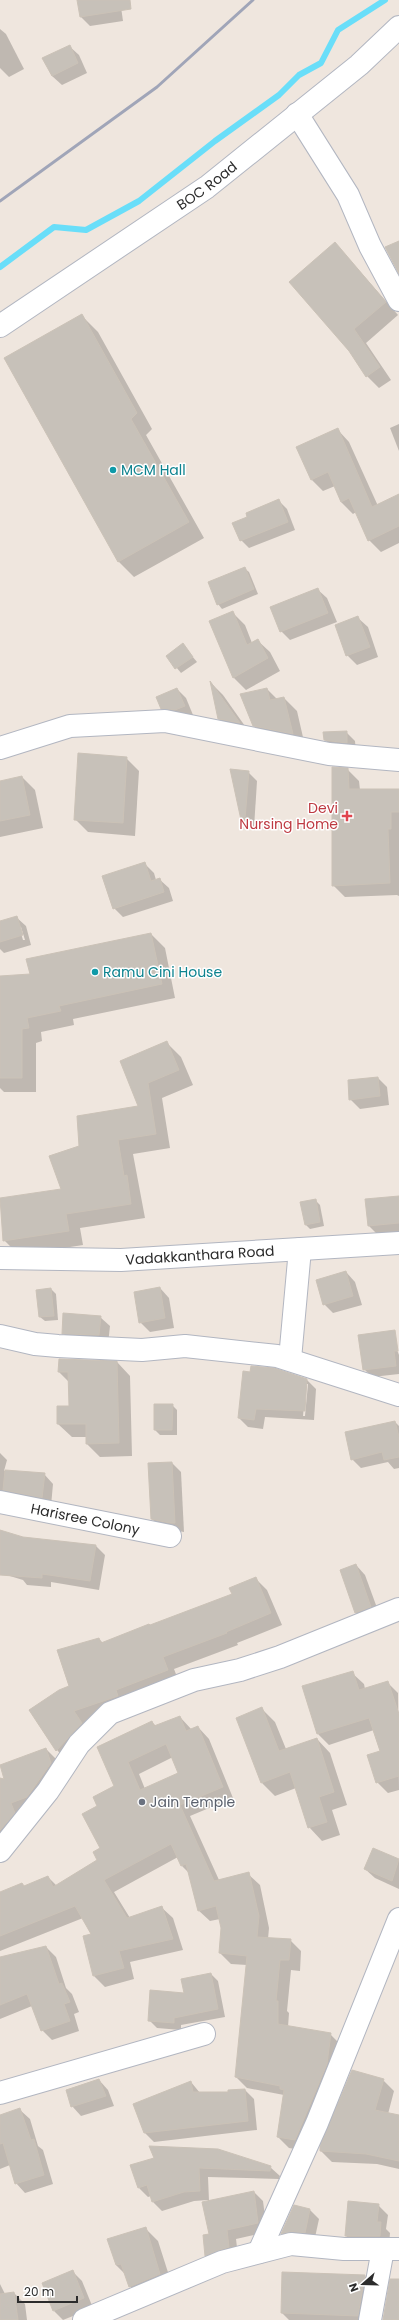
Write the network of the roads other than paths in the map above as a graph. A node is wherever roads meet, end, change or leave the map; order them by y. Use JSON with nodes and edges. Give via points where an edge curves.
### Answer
{"nodes":[{"id":1,"x":399,"y":27,"type":"edge"},
{"id":2,"x":297,"y":114,"type":"junction"},
{"id":3,"x":399,"y":300,"type":"edge"},
{"id":4,"x":0,"y":326,"type":"edge"},
{"id":5,"x":0,"y":748,"type":"edge"},
{"id":6,"x":399,"y":760,"type":"edge"},
{"id":7,"x":399,"y":1243,"type":"edge"},
{"id":8,"x":300,"y":1249,"type":"junction"},
{"id":9,"x":0,"y":1258,"type":"edge"},
{"id":10,"x":0,"y":1336,"type":"edge"},
{"id":11,"x":290,"y":1359,"type":"junction"},
{"id":12,"x":399,"y":1395,"type":"edge"},
{"id":13,"x":0,"y":1502,"type":"edge"},
{"id":14,"x":170,"y":1536,"type":"dead end"},
{"id":15,"x":399,"y":1609,"type":"edge"},
{"id":16,"x":0,"y":1851,"type":"edge"},
{"id":17,"x":399,"y":1919,"type":"edge"},
{"id":18,"x":204,"y":2034,"type":"dead end"},
{"id":19,"x":0,"y":2093,"type":"edge"},
{"id":20,"x":391,"y":2249,"type":"edge"},
{"id":21,"x":259,"y":2252,"type":"junction"},
{"id":22,"x":84,"y":2320,"type":"edge"},
{"id":23,"x":370,"y":2320,"type":"edge"}],
"edges":[{"from":1,"to":2,"type":"street","name":"BOC Road","via":[[359,65]]},
{"from":2,"to":3,"type":"street","via":[[348,195],[370,246]]},
{"from":2,"to":4,"type":"street","name":"BOC Road","via":[[207,187]]},
{"from":5,"to":6,"type":"street","via":[[70,726],[165,721],[329,754]]},
{"from":7,"to":8,"type":"street","name":"Vadakkanthara Road"},
{"from":8,"to":9,"type":"street","name":"Vadakkanthara Road","via":[[121,1260]]},
{"from":8,"to":11,"type":"street"},
{"from":10,"to":11,"type":"street","via":[[58,1346],[142,1350],[185,1346]]},
{"from":11,"to":12,"type":"street"},
{"from":13,"to":14,"type":"street","name":"Harisree Colony"},
{"from":15,"to":16,"type":"street","via":[[280,1657],[240,1670],[194,1680],[110,1713],[79,1744],[48,1790]]},
{"from":17,"to":21,"type":"street","via":[[317,2124]]},
{"from":18,"to":19,"type":"street"},
{"from":20,"to":21,"type":"street","via":[[344,2249],[291,2244]]},
{"from":20,"to":23,"type":"street"},
{"from":21,"to":22,"type":"street","via":[[222,2262]]}]}
